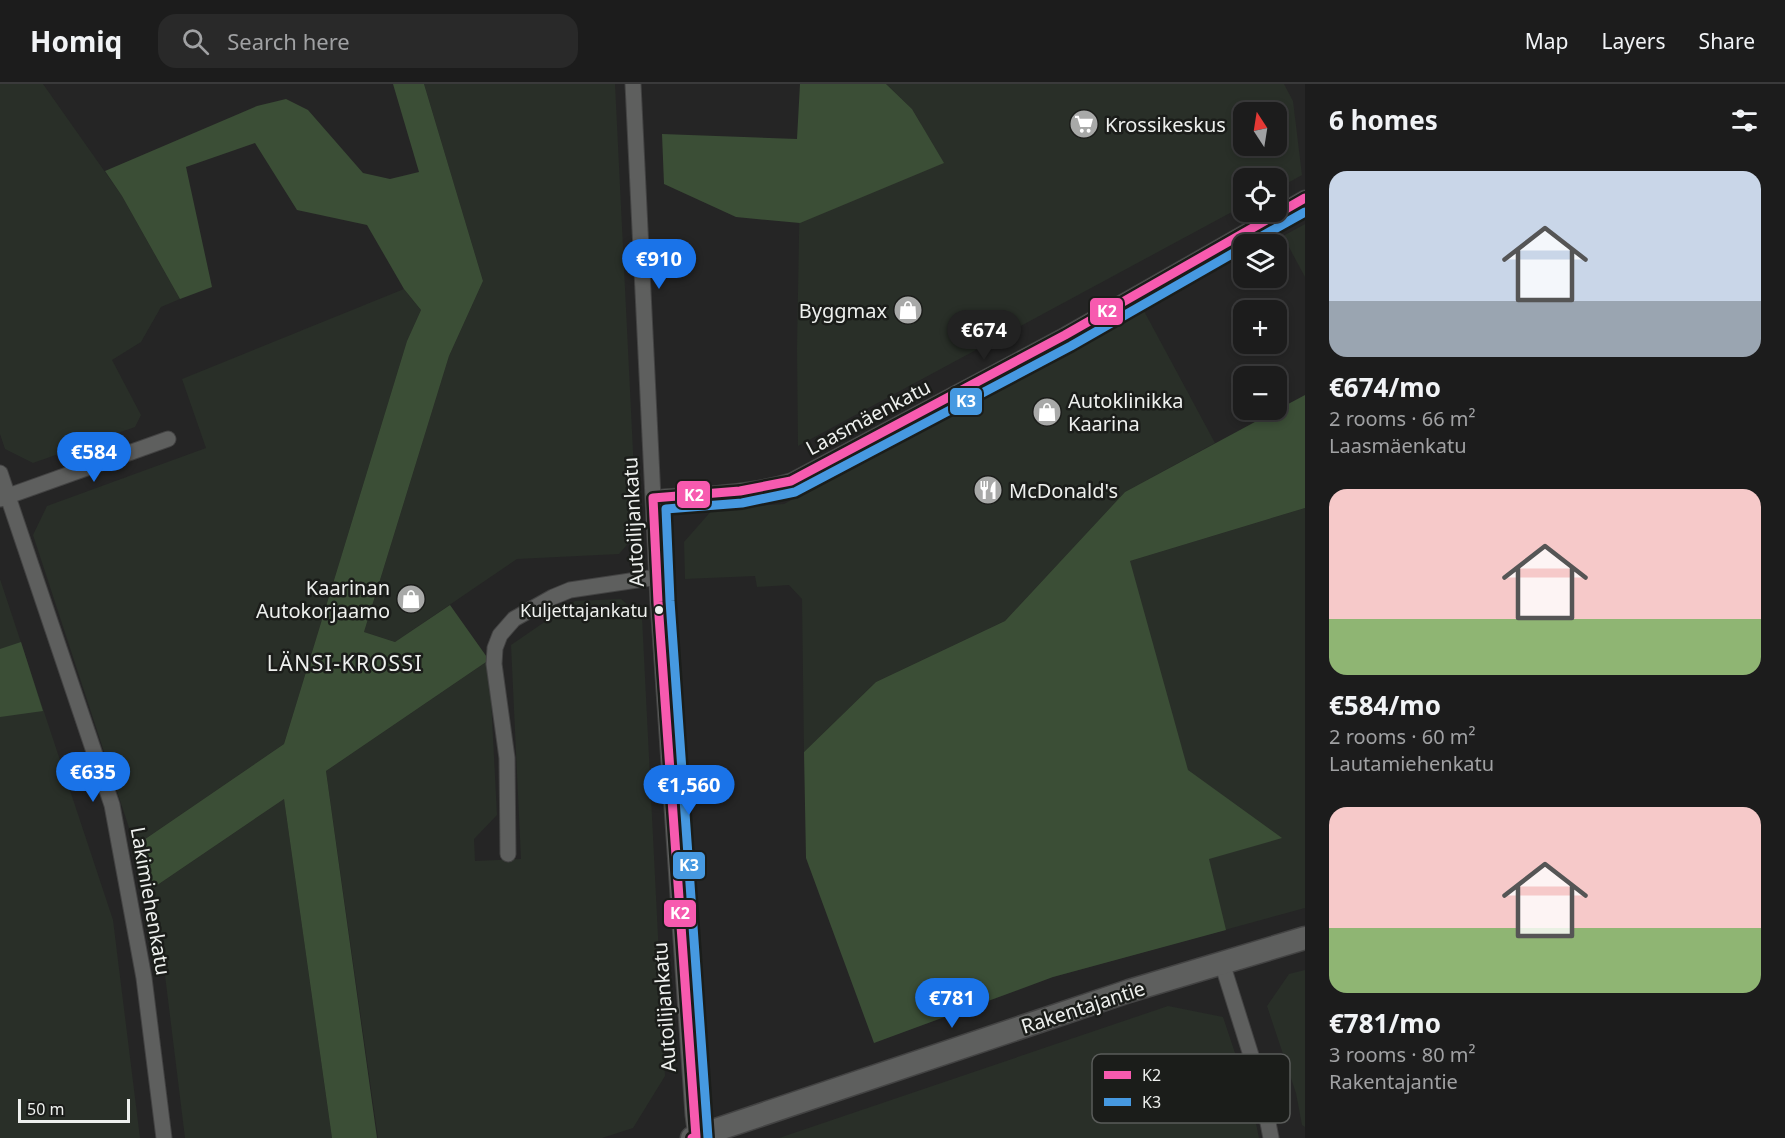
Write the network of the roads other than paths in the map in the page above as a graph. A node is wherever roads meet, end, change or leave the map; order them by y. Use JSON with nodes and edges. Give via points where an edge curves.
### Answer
{"nodes":[{"id":1,"x":633,"y":84,"type":"edge"},
{"id":2,"x":1305,"y":198,"type":"edge"},
{"id":3,"x":168,"y":439,"type":"dead end"},
{"id":4,"x":0,"y":473,"type":"edge"},
{"id":5,"x":4,"y":497,"type":"edge"},
{"id":6,"x":653,"y":498,"type":"junction"},
{"id":7,"x":657,"y":577,"type":"junction"},
{"id":8,"x":508,"y":854,"type":"dead end"},
{"id":9,"x":1305,"y":938,"type":"edge"},
{"id":10,"x":1222,"y":963,"type":"junction"},
{"id":11,"x":1251,"y":1054,"type":"edge"},
{"id":12,"x":1268,"y":1123,"type":"edge"},
{"id":13,"x":694,"y":1137,"type":"edge"},
{"id":14,"x":164,"y":1138,"type":"edge"},
{"id":15,"x":1271,"y":1138,"type":"edge"}],
"edges":[{"from":1,"to":6,"type":"street","name":"Autoilijankatu"},
{"from":2,"to":6,"type":"street","name":"Laasmäenkatu","via":[[1037,351],[791,481],[738,491]]},
{"from":3,"to":5,"type":"street"},
{"from":4,"to":5,"type":"street","name":"Lakimiehenkatu"},
{"from":5,"to":14,"type":"street","name":"Lakimiehenkatu","via":[[112,805],[144,978]]},
{"from":6,"to":7,"type":"street","name":"Autoilijankatu"},
{"from":7,"to":8,"type":"street","via":[[570,590],[514,620],[500,636],[494,664],[507,758]]},
{"from":7,"to":13,"type":"street","name":"Autoilijankatu"},
{"from":9,"to":10,"type":"street","name":"Rakentajantie"},
{"from":10,"to":11,"type":"street"},
{"from":10,"to":13,"type":"street","name":"Rakentajantie"},
{"from":12,"to":15,"type":"street"}]}
